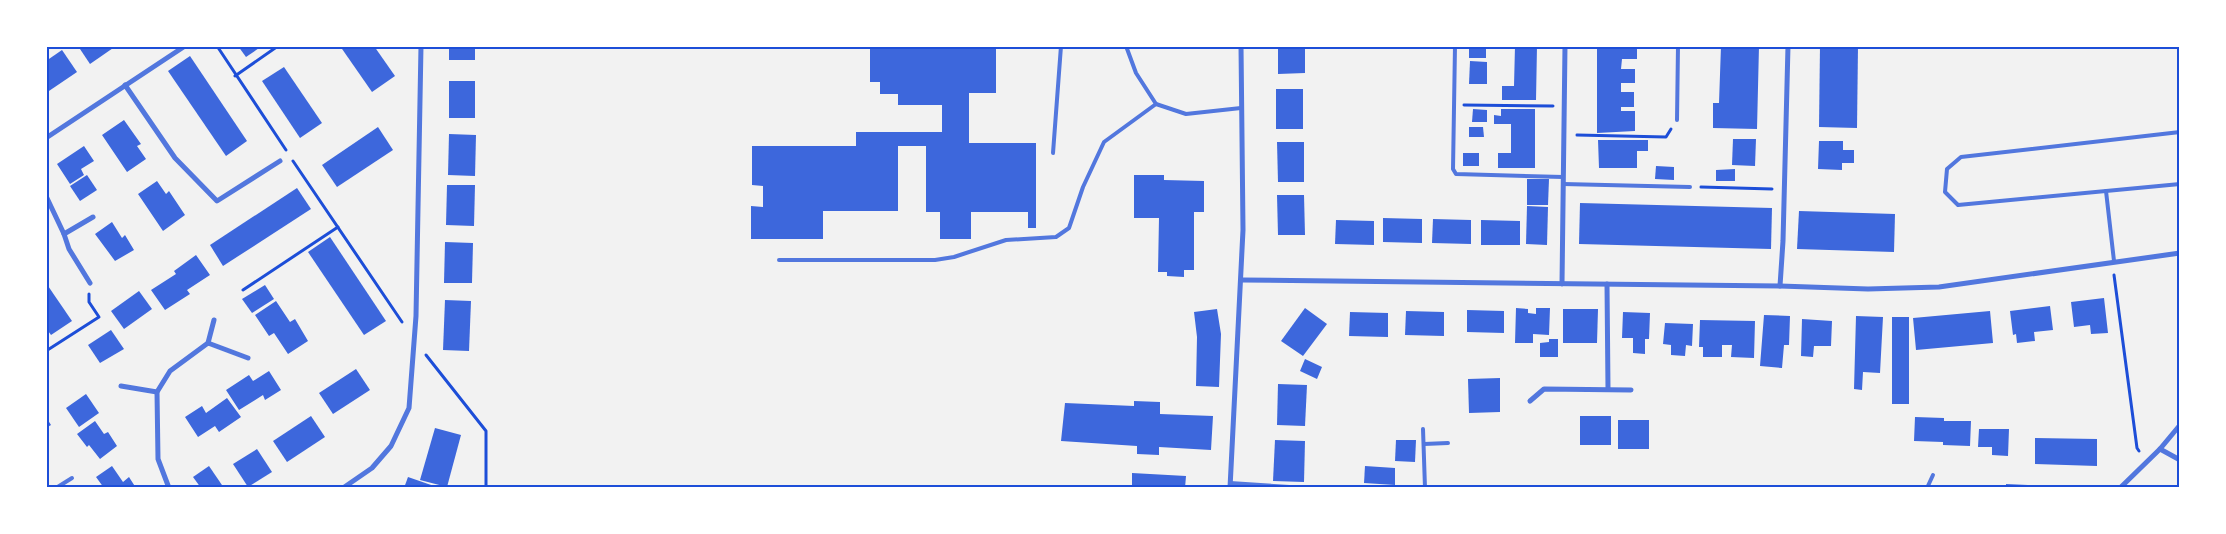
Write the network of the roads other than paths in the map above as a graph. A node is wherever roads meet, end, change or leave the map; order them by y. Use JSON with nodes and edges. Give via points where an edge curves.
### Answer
{"nodes":[{"id":1,"x":185,"y":46,"type":"edge"},
{"id":2,"x":420,"y":46,"type":"edge"},
{"id":3,"x":1061,"y":46,"type":"edge"},
{"id":4,"x":1126,"y":46,"type":"edge"},
{"id":5,"x":1241,"y":46,"type":"edge"},
{"id":6,"x":1455,"y":46,"type":"edge"},
{"id":7,"x":1565,"y":46,"type":"edge"},
{"id":8,"x":1678,"y":46,"type":"edge"},
{"id":9,"x":1788,"y":46,"type":"edge"},
{"id":10,"x":126,"y":85,"type":"junction"},
{"id":11,"x":1156,"y":104,"type":"junction"},
{"id":12,"x":1241,"y":108,"type":"junction"},
{"id":13,"x":1677,"y":120,"type":"road end"},
{"id":14,"x":2180,"y":132,"type":"edge"},
{"id":15,"x":46,"y":138,"type":"edge"},
{"id":16,"x":1053,"y":153,"type":"dead end"},
{"id":17,"x":280,"y":161,"type":"dead end"},
{"id":18,"x":1563,"y":177,"type":"junction"},
{"id":19,"x":1563,"y":184,"type":"junction"},
{"id":20,"x":2180,"y":184,"type":"edge"},
{"id":21,"x":1690,"y":187,"type":"road end"},
{"id":22,"x":2106,"y":191,"type":"junction"},
{"id":23,"x":46,"y":196,"type":"edge"},
{"id":24,"x":93,"y":217,"type":"dead end"},
{"id":25,"x":64,"y":234,"type":"junction"},
{"id":26,"x":2180,"y":253,"type":"edge"},
{"id":27,"x":779,"y":260,"type":"dead end"},
{"id":28,"x":2114,"y":261,"type":"junction"},
{"id":29,"x":1242,"y":280,"type":"junction"},
{"id":30,"x":90,"y":283,"type":"road end"},
{"id":31,"x":1562,"y":284,"type":"junction"},
{"id":32,"x":1607,"y":284,"type":"junction"},
{"id":33,"x":1780,"y":286,"type":"junction"},
{"id":34,"x":214,"y":320,"type":"dead end"},
{"id":35,"x":208,"y":343,"type":"junction"},
{"id":36,"x":248,"y":358,"type":"dead end"},
{"id":37,"x":121,"y":386,"type":"dead end"},
{"id":38,"x":1608,"y":389,"type":"junction"},
{"id":39,"x":1630,"y":390,"type":"dead end"},
{"id":40,"x":157,"y":392,"type":"junction"},
{"id":41,"x":1530,"y":401,"type":"dead end"},
{"id":42,"x":2180,"y":425,"type":"edge"},
{"id":43,"x":1423,"y":429,"type":"dead end"},
{"id":44,"x":1448,"y":443,"type":"dead end"},
{"id":45,"x":1424,"y":444,"type":"junction"},
{"id":46,"x":2160,"y":449,"type":"junction"},
{"id":47,"x":2180,"y":460,"type":"edge"},
{"id":48,"x":1932,"y":475,"type":"dead end"},
{"id":49,"x":72,"y":478,"type":"dead end"},
{"id":50,"x":1230,"y":485,"type":"edge"},
{"id":51,"x":56,"y":488,"type":"edge"},
{"id":52,"x":169,"y":488,"type":"edge"},
{"id":53,"x":343,"y":488,"type":"edge"},
{"id":54,"x":1305,"y":488,"type":"edge"},
{"id":55,"x":1425,"y":488,"type":"edge"},
{"id":56,"x":1927,"y":488,"type":"edge"},
{"id":57,"x":2120,"y":488,"type":"edge"}],
"edges":[{"from":1,"to":10,"type":"street"},
{"from":2,"to":53,"type":"street","via":[[414,339],[408,408],[390,446],[372,468]]},
{"from":3,"to":16,"type":"lane"},
{"from":4,"to":11,"type":"lane","via":[[1136,73]]},
{"from":5,"to":12,"type":"street"},
{"from":6,"to":18,"type":"lane","via":[[1453,169],[1456,174]]},
{"from":7,"to":18,"type":"street"},
{"from":8,"to":13,"type":"lane"},
{"from":9,"to":33,"type":"street"},
{"from":10,"to":15,"type":"street"},
{"from":10,"to":17,"type":"street","via":[[175,158],[217,201]]},
{"from":11,"to":12,"type":"lane","via":[[1186,114]]},
{"from":11,"to":27,"type":"lane","via":[[1104,142],[1069,228],[1056,237],[1006,240],[935,260]]},
{"from":12,"to":29,"type":"street"},
{"from":14,"to":22,"type":"lane","via":[[1961,157],[1947,169],[1945,192],[1958,206]]},
{"from":18,"to":19,"type":"street"},
{"from":19,"to":21,"type":"lane"},
{"from":19,"to":31,"type":"street"},
{"from":20,"to":22,"type":"lane"},
{"from":22,"to":28,"type":"lane"},
{"from":23,"to":25,"type":"street"},
{"from":24,"to":25,"type":"street"},
{"from":25,"to":30,"type":"street","via":[[69,249]]},
{"from":26,"to":28,"type":"street"},
{"from":28,"to":33,"type":"street","via":[[1939,287]]},
{"from":29,"to":31,"type":"street"},
{"from":29,"to":50,"type":"street"},
{"from":31,"to":32,"type":"street"},
{"from":32,"to":33,"type":"street"},
{"from":32,"to":38,"type":"street"},
{"from":34,"to":35,"type":"street"},
{"from":35,"to":36,"type":"street"},
{"from":35,"to":40,"type":"street","via":[[170,371]]},
{"from":37,"to":40,"type":"street"},
{"from":38,"to":39,"type":"street"},
{"from":38,"to":41,"type":"street","via":[[1544,389]]},
{"from":40,"to":52,"type":"street","via":[[158,459]]},
{"from":42,"to":46,"type":"street"},
{"from":43,"to":45,"type":"lane"},
{"from":44,"to":45,"type":"lane"},
{"from":45,"to":55,"type":"lane"},
{"from":46,"to":47,"type":"street"},
{"from":46,"to":57,"type":"street"},
{"from":48,"to":56,"type":"lane"},
{"from":49,"to":51,"type":"lane"},
{"from":50,"to":54,"type":"lane"}]}
